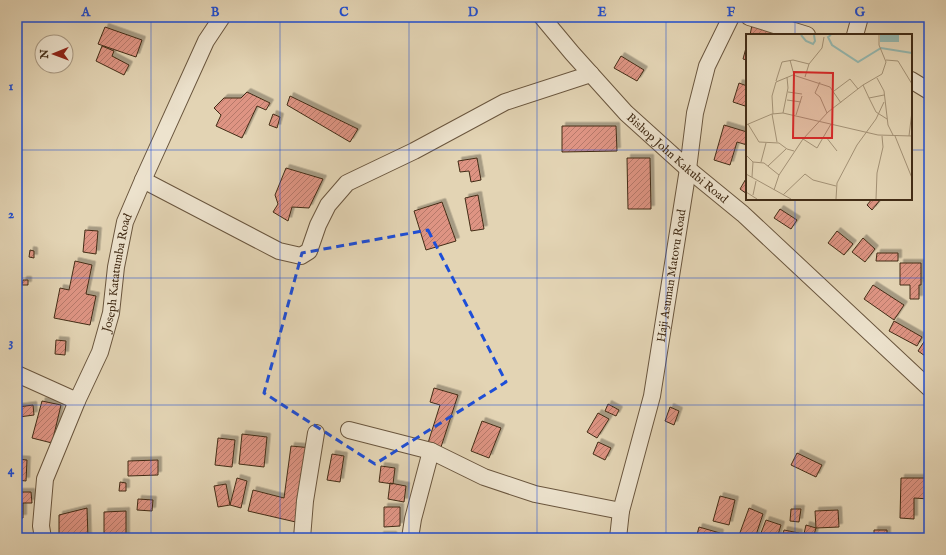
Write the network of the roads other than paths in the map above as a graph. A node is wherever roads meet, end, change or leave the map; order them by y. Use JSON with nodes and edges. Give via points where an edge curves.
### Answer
{"nodes":[{"id":1,"x":222,"y":17,"type":"edge"},
{"id":2,"x":542,"y":17,"type":"edge"},
{"id":3,"x":731,"y":17,"type":"edge"},
{"id":4,"x":749,"y":17,"type":"edge"},
{"id":5,"x":860,"y":17,"type":"edge"},
{"id":6,"x":804,"y":34,"type":"edge"},
{"id":7,"x":855,"y":34,"type":"edge"},
{"id":8,"x":591,"y":74,"type":"junction"},
{"id":9,"x":688,"y":169,"type":"junction"},
{"id":10,"x":142,"y":180,"type":"junction"},
{"id":11,"x":17,"y":374,"type":"edge"},
{"id":12,"x":929,"y":388,"type":"edge"},
{"id":13,"x":77,"y":401,"type":"junction"},
{"id":14,"x":349,"y":430,"type":"dead end"},
{"id":15,"x":316,"y":433,"type":"dead end"},
{"id":16,"x":431,"y":451,"type":"junction"},
{"id":17,"x":621,"y":511,"type":"junction"},
{"id":18,"x":43,"y":538,"type":"edge"},
{"id":19,"x":302,"y":538,"type":"edge"},
{"id":20,"x":410,"y":538,"type":"edge"},
{"id":21,"x":618,"y":538,"type":"edge"}],
"edges":[{"from":1,"to":10,"type":"street","name":"Joseph Katatumba Road","via":[[206,41]]},
{"from":2,"to":8,"type":"street","name":"Bishop John Kakubi Road"},
{"from":3,"to":9,"type":"street","name":"Haji Asuman Matovu Road","via":[[707,66],[695,113]]},
{"from":4,"to":6,"type":"street"},
{"from":5,"to":7,"type":"street"},
{"from":8,"to":9,"type":"street","name":"Bishop John Kakubi Road","via":[[626,113]]},
{"from":8,"to":10,"type":"street","via":[[505,102],[414,151],[347,183],[328,205],[309,251],[301,256],[279,251]]},
{"from":9,"to":12,"type":"street","name":"Bishop John Kakubi Road","via":[[744,214]]},
{"from":9,"to":17,"type":"street","name":"Haji Asuman Matovu Road","via":[[652,396]]},
{"from":10,"to":13,"type":"street","name":"Joseph Katatumba Road","via":[[125,222],[116,267],[111,313],[100,352]]},
{"from":11,"to":13,"type":"street"},
{"from":13,"to":18,"type":"street","name":"Joseph Katatumba Road","via":[[45,479]]},
{"from":14,"to":16,"type":"street"},
{"from":15,"to":19,"type":"street"},
{"from":16,"to":17,"type":"street","via":[[484,477],[535,494]]},
{"from":16,"to":20,"type":"street"},
{"from":17,"to":21,"type":"street","name":"Haji Asuman Matovu Road"}]}
